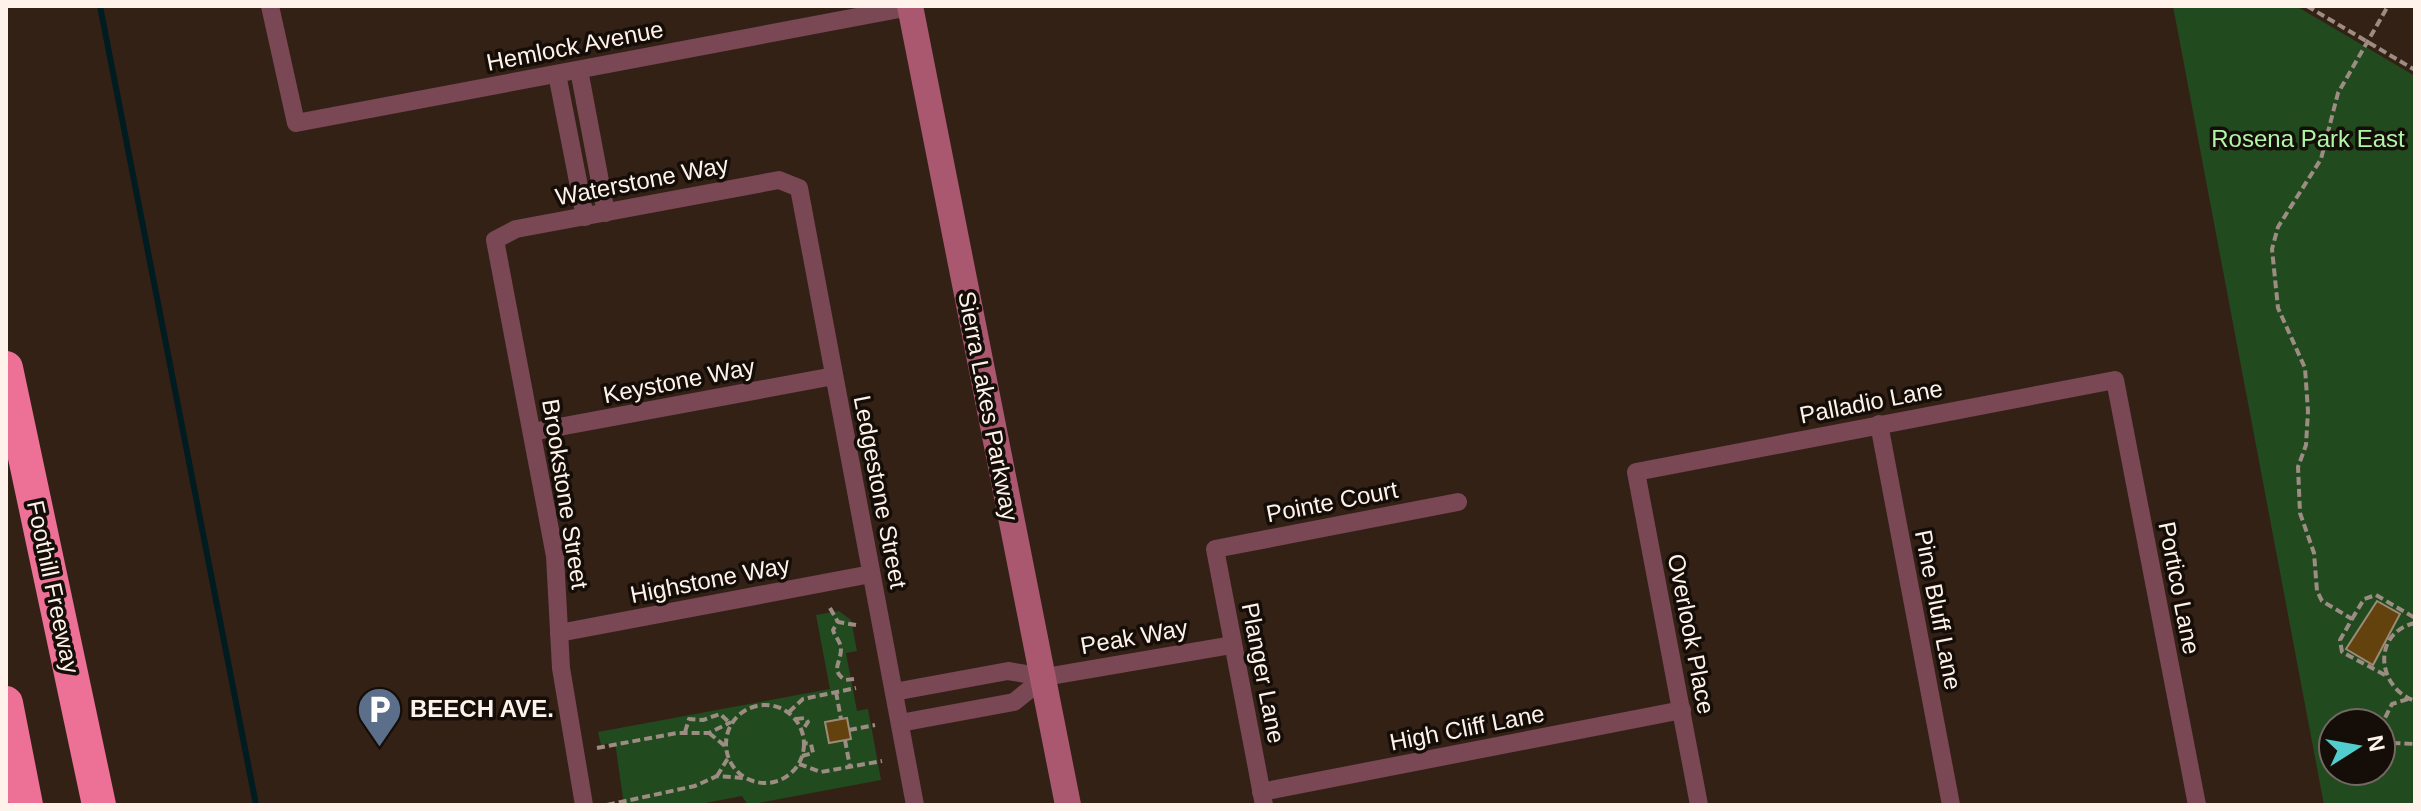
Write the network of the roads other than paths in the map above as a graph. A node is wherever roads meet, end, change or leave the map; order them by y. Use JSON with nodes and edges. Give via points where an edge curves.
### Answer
{"nodes":[{"id":1,"x":270,"y":6,"type":"edge"},
{"id":2,"x":910,"y":7,"type":"edge"},
{"id":3,"x":579,"y":70,"type":"junction"},
{"id":4,"x":557,"y":74,"type":"junction"},
{"id":5,"x":799,"y":188,"type":"joint"},
{"id":6,"x":606,"y":213,"type":"junction"},
{"id":7,"x":585,"y":217,"type":"junction"},
{"id":8,"x":495,"y":240,"type":"joint"},
{"id":9,"x":6,"y":368,"type":"edge"},
{"id":10,"x":834,"y":376,"type":"junction"},
{"id":11,"x":2115,"y":380,"type":"joint"},
{"id":12,"x":1879,"y":424,"type":"junction"},
{"id":13,"x":532,"y":432,"type":"junction"},
{"id":14,"x":1636,"y":472,"type":"joint"},
{"id":15,"x":1458,"y":502,"type":"dead end"},
{"id":16,"x":1215,"y":549,"type":"joint"},
{"id":17,"x":871,"y":574,"type":"junction"},
{"id":18,"x":559,"y":633,"type":"junction"},
{"id":19,"x":1232,"y":645,"type":"junction"},
{"id":20,"x":1045,"y":677,"type":"junction"},
{"id":21,"x":894,"y":692,"type":"junction"},
{"id":22,"x":6,"y":703,"type":"edge"},
{"id":23,"x":1682,"y":710,"type":"junction"},
{"id":24,"x":900,"y":723,"type":"junction"},
{"id":25,"x":1263,"y":798,"type":"edge"},
{"id":26,"x":26,"y":805,"type":"edge"},
{"id":27,"x":99,"y":805,"type":"edge"},
{"id":28,"x":584,"y":805,"type":"edge"},
{"id":29,"x":915,"y":805,"type":"edge"},
{"id":30,"x":1068,"y":805,"type":"edge"},
{"id":31,"x":1699,"y":805,"type":"edge"},
{"id":32,"x":1951,"y":805,"type":"edge"},
{"id":33,"x":2197,"y":805,"type":"edge"}],
"edges":[{"from":1,"to":4,"type":"street","name":"Hemlock Avenue","via":[[296,123]]},
{"from":2,"to":3,"type":"street","name":"Hemlock Avenue"},
{"from":2,"to":20,"type":"street","name":"Sierra Lakes Parkway"},
{"from":3,"to":4,"type":"street","name":"Hemlock Avenue"},
{"from":3,"to":6,"type":"street"},
{"from":4,"to":7,"type":"street"},
{"from":5,"to":6,"type":"street","name":"Waterstone Way","via":[[779,180]]},
{"from":5,"to":10,"type":"street","name":"Ledgestone Street"},
{"from":6,"to":7,"type":"street","name":"Waterstone Way"},
{"from":7,"to":8,"type":"street","name":"Waterstone Way","via":[[516,229]]},
{"from":8,"to":13,"type":"street","name":"Brookstone Street"},
{"from":9,"to":27,"type":"highway","name":"Foothill Freeway"},
{"from":10,"to":13,"type":"street","name":"Keystone Way"},
{"from":10,"to":17,"type":"street","name":"Ledgestone Street"},
{"from":11,"to":12,"type":"street","name":"Palladio Lane"},
{"from":11,"to":33,"type":"street","name":"Portico Lane"},
{"from":12,"to":14,"type":"street","name":"Palladio Lane"},
{"from":12,"to":32,"type":"street","name":"Pine Bluff Lane"},
{"from":13,"to":18,"type":"street","name":"Brookstone Street","via":[[555,556]]},
{"from":14,"to":23,"type":"street","name":"Overlook Place"},
{"from":15,"to":16,"type":"street","name":"Pointe Court"},
{"from":16,"to":19,"type":"street","name":"Planger Lane"},
{"from":17,"to":18,"type":"street","name":"Highstone Way"},
{"from":17,"to":21,"type":"street","name":"Ledgestone Street"},
{"from":18,"to":28,"type":"street","name":"Brookstone Street","via":[[565,703]]},
{"from":19,"to":20,"type":"street","name":"Peak Way"},
{"from":19,"to":25,"type":"street","name":"Planger Lane"},
{"from":20,"to":21,"type":"street","name":"Peak Way","via":[[1008,671]]},
{"from":20,"to":24,"type":"street","name":"Peak Way","via":[[1014,702]]},
{"from":20,"to":30,"type":"street","name":"Sierra Lakes Parkway"},
{"from":21,"to":24,"type":"street","name":"Ledgestone Street"},
{"from":22,"to":26,"type":"highway"},
{"from":23,"to":25,"type":"street","name":"High Cliff Lane"},
{"from":23,"to":31,"type":"street","name":"Overlook Place"},
{"from":24,"to":29,"type":"street","name":"Ledgestone Street"}]}
